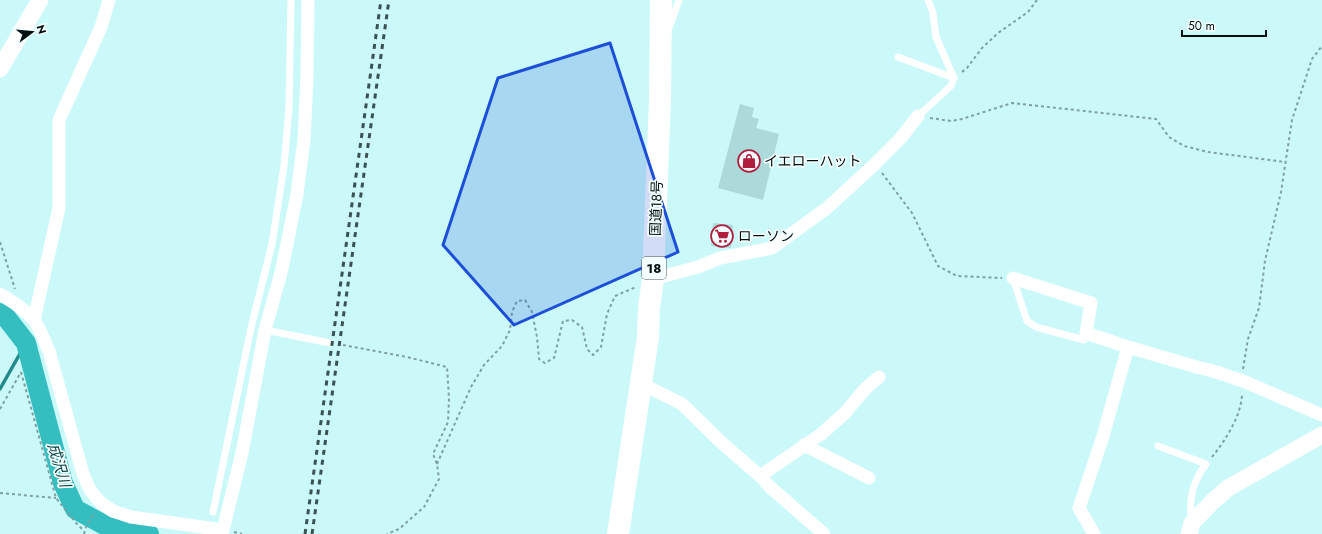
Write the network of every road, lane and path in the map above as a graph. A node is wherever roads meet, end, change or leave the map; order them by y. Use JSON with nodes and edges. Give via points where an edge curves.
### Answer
{"nodes":[{"id":1,"x":40,"y":0,"type":"edge"},
{"id":2,"x":109,"y":0,"type":"edge"},
{"id":3,"x":291,"y":0,"type":"edge"},
{"id":4,"x":308,"y":0,"type":"edge"},
{"id":5,"x":662,"y":0,"type":"edge"},
{"id":6,"x":679,"y":0,"type":"edge"},
{"id":7,"x":928,"y":0,"type":"edge"},
{"id":8,"x":1036,"y":0,"type":"edge"},
{"id":9,"x":1322,"y":46,"type":"edge"},
{"id":10,"x":661,"y":51,"type":"junction"},
{"id":11,"x":898,"y":57,"type":"dead end"},
{"id":12,"x":0,"y":69,"type":"edge"},
{"id":13,"x":954,"y":78,"type":"junction"},
{"id":14,"x":918,"y":116,"type":"junction"},
{"id":15,"x":1285,"y":162,"type":"junction"},
{"id":16,"x":876,"y":164,"type":"junction"},
{"id":17,"x":0,"y":242,"type":"edge"},
{"id":18,"x":1013,"y":278,"type":"junction"},
{"id":19,"x":653,"y":280,"type":"junction"},
{"id":20,"x":0,"y":294,"type":"edge"},
{"id":21,"x":22,"y":308,"type":"junction"},
{"id":22,"x":34,"y":320,"type":"junction"},
{"id":23,"x":265,"y":330,"type":"junction"},
{"id":24,"x":1086,"y":333,"type":"junction"},
{"id":25,"x":330,"y":342,"type":"dead end"},
{"id":26,"x":343,"y":345,"type":"dead end"},
{"id":27,"x":1128,"y":347,"type":"junction"},
{"id":28,"x":879,"y":377,"type":"dead end"},
{"id":29,"x":1243,"y":381,"type":"junction"},
{"id":30,"x":640,"y":383,"type":"junction"},
{"id":31,"x":0,"y":408,"type":"edge"},
{"id":32,"x":1322,"y":415,"type":"edge"},
{"id":33,"x":1322,"y":435,"type":"edge"},
{"id":34,"x":804,"y":446,"type":"junction"},
{"id":35,"x":1158,"y":446,"type":"dead end"},
{"id":36,"x":437,"y":464,"type":"junction"},
{"id":37,"x":1206,"y":464,"type":"junction"},
{"id":38,"x":760,"y":476,"type":"junction"},
{"id":39,"x":869,"y":478,"type":"dead end"},
{"id":40,"x":0,"y":493,"type":"edge"},
{"id":41,"x":56,"y":498,"type":"junction"},
{"id":42,"x":102,"y":503,"type":"junction"},
{"id":43,"x":213,"y":512,"type":"dead end"},
{"id":44,"x":1190,"y":529,"type":"edge"},
{"id":45,"x":223,"y":532,"type":"edge"},
{"id":46,"x":84,"y":533,"type":"edge"},
{"id":47,"x":387,"y":534,"type":"edge"},
{"id":48,"x":618,"y":534,"type":"edge"},
{"id":49,"x":824,"y":534,"type":"edge"},
{"id":50,"x":1094,"y":534,"type":"edge"}],
"edges":[{"from":1,"to":12,"type":"street"},
{"from":2,"to":22,"type":"street","via":[[102,27],[59,120],[59,208]]},
{"from":3,"to":43,"type":"lane","via":[[289,108],[284,166],[272,244],[251,328]]},
{"from":4,"to":23,"type":"street","via":[[304,140],[297,194],[282,269]]},
{"from":5,"to":10,"type":"highway","name":"国道18号","number":"18"},
{"from":6,"to":10,"type":"lane"},
{"from":7,"to":13,"type":"lane","via":[[933,13],[936,37]]},
{"from":8,"to":13,"type":"path","via":[[1028,12],[998,33],[982,48],[967,68]]},
{"from":9,"to":15,"type":"path","via":[[1312,59],[1292,120]]},
{"from":10,"to":19,"type":"highway","name":"国道18号","number":"18"},
{"from":11,"to":13,"type":"lane"},
{"from":13,"to":14,"type":"lane","via":[[951,86]]},
{"from":14,"to":15,"type":"path","via":[[942,121],[962,120],[1012,103],[1156,119],[1169,137],[1184,146],[1208,152]]},
{"from":14,"to":16,"type":"street"},
{"from":15,"to":29,"type":"path","via":[[1281,192],[1265,261],[1259,308],[1248,339]]},
{"from":16,"to":18,"type":"path","via":[[912,213],[938,266],[957,276]]},
{"from":16,"to":19,"type":"street","via":[[827,208],[772,248],[720,258]]},
{"from":17,"to":21,"type":"path"},
{"from":18,"to":24,"type":"street","via":[[1091,303]]},
{"from":18,"to":24,"type":"lane","via":[[1027,321],[1036,327],[1084,340]]},
{"from":19,"to":30,"type":"highway","name":"国道18号","number":"18","via":[[648,337]]},
{"from":19,"to":36,"type":"path","via":[[615,296],[607,314],[601,347],[593,355],[587,349],[582,327],[572,320],[563,321],[554,358],[545,363],[539,359],[532,312],[525,300],[517,301],[512,312],[510,330],[502,346],[484,365],[471,387]]},
{"from":20,"to":21,"type":"street"},
{"from":21,"to":22,"type":"street"},
{"from":22,"to":42,"type":"street","via":[[49,351],[83,474],[90,490]]},
{"from":23,"to":25,"type":"lane"},
{"from":23,"to":45,"type":"street","via":[[242,452]]},
{"from":24,"to":27,"type":"street"},
{"from":26,"to":36,"type":"path","via":[[447,366],[448,422],[433,454]]},
{"from":27,"to":29,"type":"street"},
{"from":27,"to":50,"type":"street","via":[[1079,508]]},
{"from":28,"to":34,"type":"street","via":[[844,414]]},
{"from":29,"to":32,"type":"street"},
{"from":29,"to":37,"type":"path","via":[[1242,398],[1234,424]]},
{"from":30,"to":38,"type":"street","via":[[682,404]]},
{"from":30,"to":48,"type":"highway","name":"国道18号","number":"18"},
{"from":31,"to":41,"type":"path","via":[[21,372]]},
{"from":33,"to":44,"type":"street","via":[[1228,488],[1212,502]]},
{"from":34,"to":38,"type":"street"},
{"from":34,"to":39,"type":"street"},
{"from":35,"to":37,"type":"lane"},
{"from":36,"to":47,"type":"path","via":[[438,479],[424,507],[398,529]]},
{"from":37,"to":44,"type":"lane","via":[[1192,488],[1189,508]]},
{"from":38,"to":49,"type":"street"},
{"from":40,"to":41,"type":"path"},
{"from":41,"to":46,"type":"path"},
{"from":42,"to":45,"type":"street","via":[[113,511],[131,518]]},
{"from":42,"to":46,"type":"path"}]}
